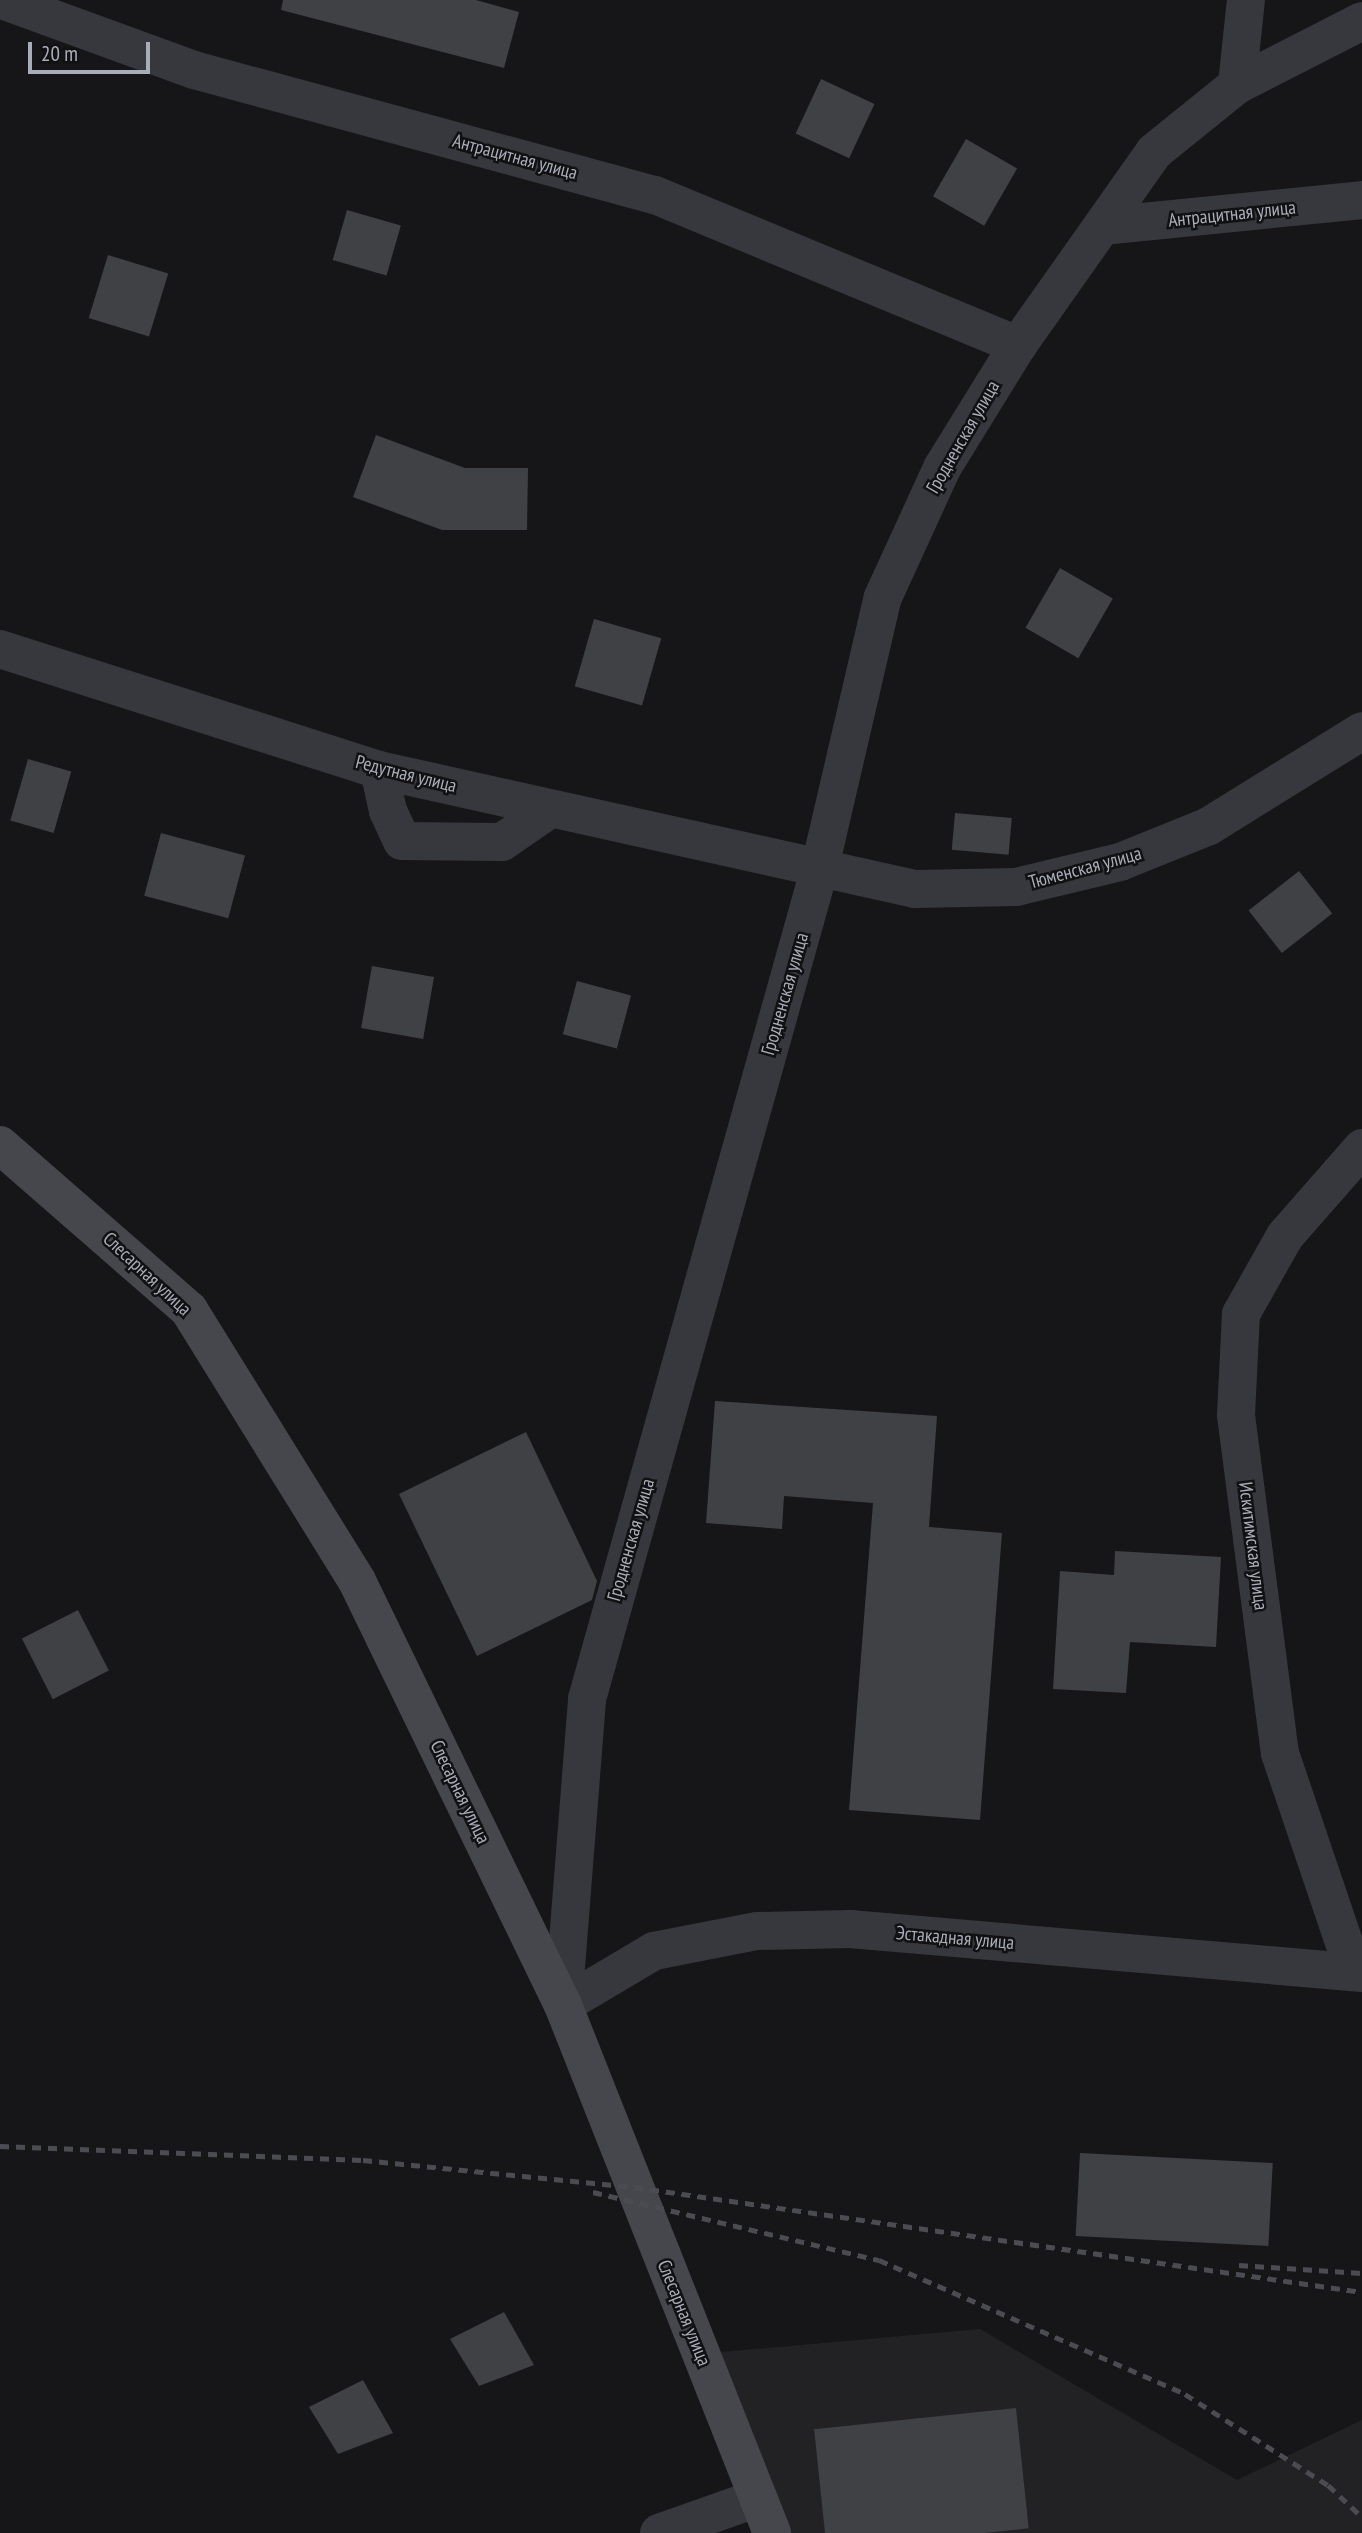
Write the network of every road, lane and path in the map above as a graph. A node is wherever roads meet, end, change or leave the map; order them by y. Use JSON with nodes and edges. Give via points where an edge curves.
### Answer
{"nodes":[{"id":1,"x":2,"y":0,"type":"edge"},
{"id":2,"x":1246,"y":0,"type":"edge"},
{"id":3,"x":1362,"y":21,"type":"edge"},
{"id":4,"x":1237,"y":85,"type":"junction"},
{"id":5,"x":1362,"y":200,"type":"edge"},
{"id":6,"x":1102,"y":226,"type":"junction"},
{"id":7,"x":1018,"y":345,"type":"junction"},
{"id":8,"x":0,"y":649,"type":"edge"},
{"id":9,"x":1362,"y":731,"type":"edge"},
{"id":10,"x":379,"y":769,"type":"junction"},
{"id":11,"x":550,"y":809,"type":"junction"},
{"id":12,"x":819,"y":871,"type":"junction"},
{"id":13,"x":0,"y":1145,"type":"edge"},
{"id":14,"x":1362,"y":1149,"type":"edge"},
{"id":15,"x":1358,"y":1972,"type":"edge"},
{"id":16,"x":563,"y":2005,"type":"junction"},
{"id":17,"x":765,"y":2516,"type":"edge"},
{"id":18,"x":659,"y":2533,"type":"edge"}],
"edges":[{"from":1,"to":7,"type":"street","name":"Антрацитная улица","via":[[194,69],[655,195]]},
{"from":2,"to":4,"type":"street"},
{"from":3,"to":4,"type":"street","name":"Гродненская улица"},
{"from":4,"to":6,"type":"street","name":"Гродненская улица","via":[[1154,152]]},
{"from":5,"to":6,"type":"street","name":"Антрацитная улица"},
{"from":6,"to":7,"type":"street","name":"Гродненская улица"},
{"from":7,"to":12,"type":"street","name":"Гродненская улица","via":[[942,468],[883,597]]},
{"from":8,"to":10,"type":"street","name":"Редутная улица"},
{"from":9,"to":12,"type":"street","name":"Тюменская улица","via":[[1209,827],[1120,862],[1016,887],[915,889]]},
{"from":10,"to":11,"type":"street","name":"Редутная улица"},
{"from":10,"to":11,"type":"street","via":[[388,811],[402,841],[502,842]]},
{"from":11,"to":12,"type":"street","name":"Редутная улица"},
{"from":12,"to":16,"type":"street","name":"Гродненская улица","via":[[587,1699]]},
{"from":13,"to":16,"type":"main road","name":"Слесарная улица","via":[[189,1310],[357,1581]]},
{"from":14,"to":15,"type":"street","name":"Искитимская улица","via":[[1285,1236],[1241,1314],[1236,1415],[1280,1754]]},
{"from":15,"to":16,"type":"street","name":"Эстакадная улица","via":[[850,1929],[757,1931],[654,1951]]},
{"from":16,"to":17,"type":"main road","name":"Слесарная улица"},
{"from":17,"to":18,"type":"street"}]}
